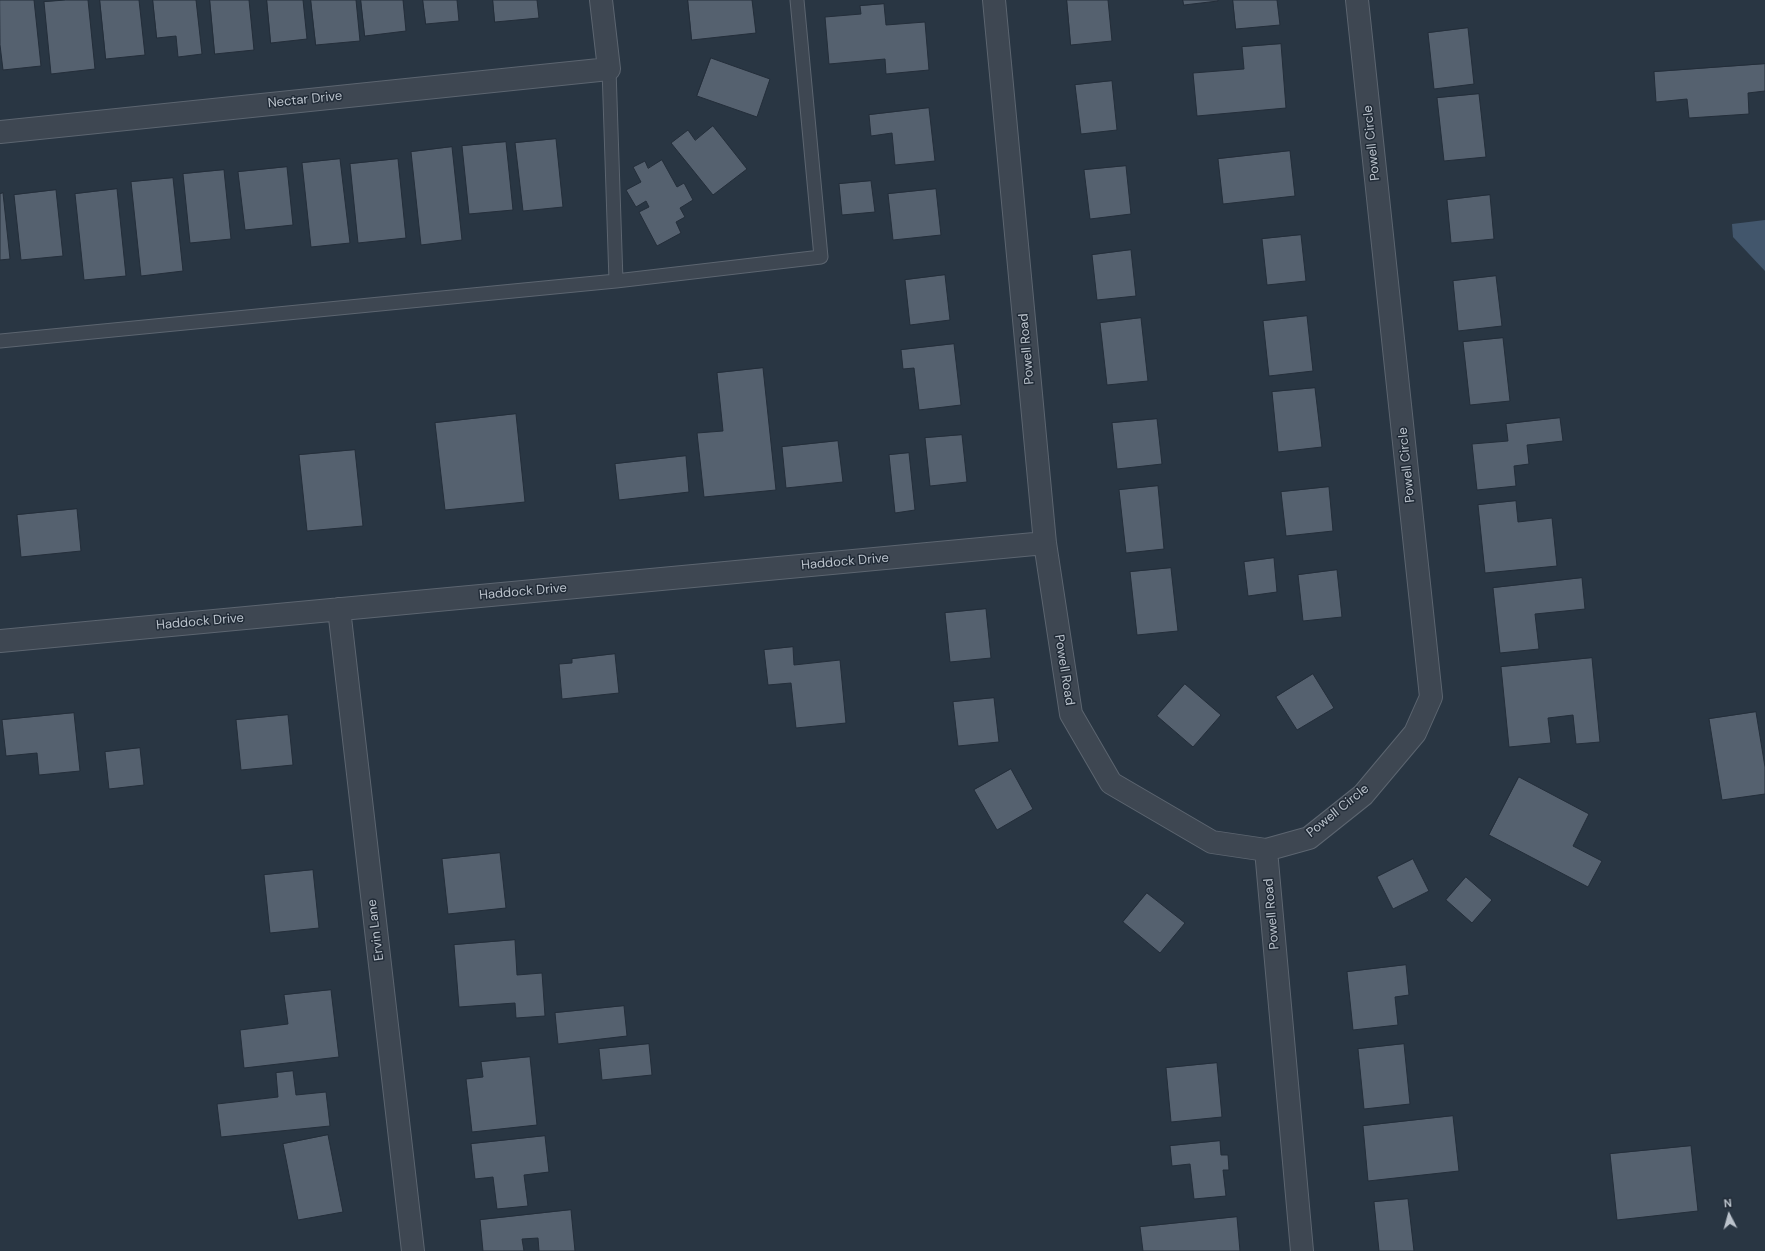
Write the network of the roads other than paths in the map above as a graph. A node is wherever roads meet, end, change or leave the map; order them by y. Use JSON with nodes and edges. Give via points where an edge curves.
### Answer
{"nodes":[{"id":1,"x":601,"y":0,"type":"edge"},
{"id":2,"x":797,"y":0,"type":"edge"},
{"id":3,"x":994,"y":0,"type":"edge"},
{"id":4,"x":1357,"y":0,"type":"edge"},
{"id":5,"x":609,"y":69,"type":"junction"},
{"id":6,"x":0,"y":132,"type":"edge"},
{"id":7,"x":616,"y":282,"type":"junction"},
{"id":8,"x":0,"y":341,"type":"edge"},
{"id":9,"x":1045,"y":543,"type":"junction"},
{"id":10,"x":338,"y":609,"type":"junction"},
{"id":11,"x":0,"y":641,"type":"edge"},
{"id":12,"x":1266,"y":850,"type":"junction"},
{"id":13,"x":413,"y":1251,"type":"edge"},
{"id":14,"x":1302,"y":1251,"type":"edge"}],
"edges":[{"from":1,"to":5,"type":"street"},
{"from":2,"to":7,"type":"lane","via":[[822,257]]},
{"from":3,"to":9,"type":"street","name":"Powell Road"},
{"from":4,"to":12,"type":"street","name":"Powell Circle","via":[[1431,697],[1415,733],[1363,795],[1309,838]]},
{"from":5,"to":6,"type":"street","name":"Nectar Drive"},
{"from":5,"to":7,"type":"lane"},
{"from":7,"to":8,"type":"lane"},
{"from":9,"to":10,"type":"street","name":"Haddock Drive"},
{"from":9,"to":12,"type":"street","name":"Powell Road","via":[[1071,714],[1111,783],[1212,842]]},
{"from":10,"to":11,"type":"street","name":"Haddock Drive"},
{"from":10,"to":13,"type":"street","name":"Ervin Lane"},
{"from":12,"to":14,"type":"street","name":"Powell Road"}]}
